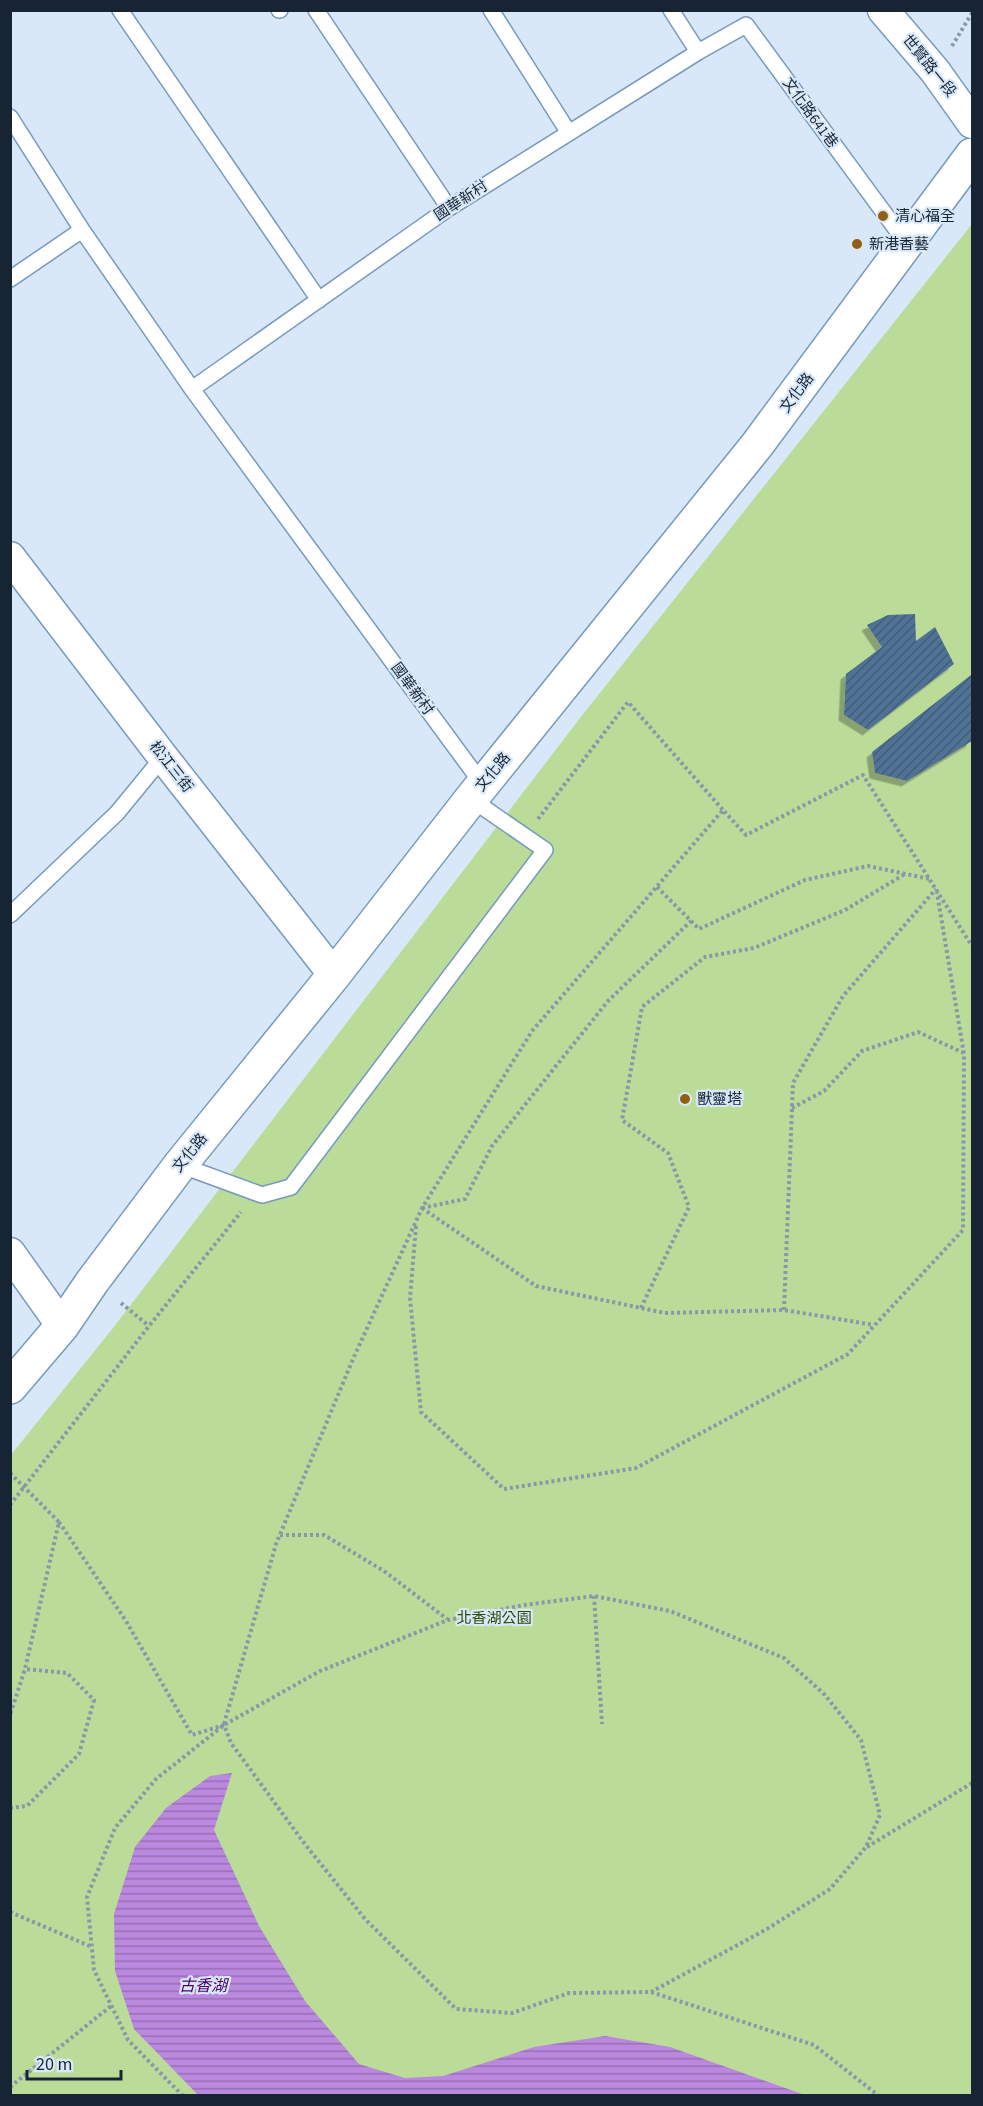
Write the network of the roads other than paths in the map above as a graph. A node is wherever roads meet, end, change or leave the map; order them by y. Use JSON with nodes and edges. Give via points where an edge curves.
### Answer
{"nodes":[{"id":1,"x":120,"y":10,"type":"edge"},
{"id":2,"x":316,"y":10,"type":"edge"},
{"id":3,"x":491,"y":10,"type":"edge"},
{"id":4,"x":671,"y":10,"type":"edge"},
{"id":5,"x":883,"y":10,"type":"edge"},
{"id":6,"x":698,"y":52,"type":"junction"},
{"id":7,"x":10,"y":117,"type":"edge"},
{"id":8,"x":972,"y":123,"type":"edge"},
{"id":9,"x":569,"y":133,"type":"junction"},
{"id":10,"x":972,"y":155,"type":"edge"},
{"id":11,"x":449,"y":208,"type":"junction"},
{"id":12,"x":82,"y":230,"type":"junction"},
{"id":13,"x":908,"y":245,"type":"junction"},
{"id":14,"x":10,"y":279,"type":"edge"},
{"id":15,"x":319,"y":300,"type":"junction"},
{"id":16,"x":192,"y":389,"type":"junction"},
{"id":17,"x":10,"y":557,"type":"edge"},
{"id":18,"x":163,"y":758,"type":"junction"},
{"id":19,"x":477,"y":792,"type":"junction"},
{"id":20,"x":10,"y":915,"type":"edge"},
{"id":21,"x":334,"y":975,"type":"junction"},
{"id":22,"x":180,"y":1165,"type":"junction"},
{"id":23,"x":10,"y":1253,"type":"edge"},
{"id":24,"x":62,"y":1326,"type":"junction"},
{"id":25,"x":10,"y":1387,"type":"edge"}],
"edges":[{"from":1,"to":15,"type":"lane"},
{"from":2,"to":11,"type":"lane"},
{"from":3,"to":9,"type":"lane"},
{"from":4,"to":6,"type":"lane"},
{"from":5,"to":8,"type":"street","name":"世賢路一段","via":[[935,71]]},
{"from":6,"to":9,"type":"lane","name":"國華新村"},
{"from":6,"to":13,"type":"lane","name":"文化路641巷","via":[[746,25]]},
{"from":7,"to":12,"type":"lane","name":"國華新村"},
{"from":9,"to":11,"type":"lane","name":"國華新村"},
{"from":10,"to":13,"type":"street","name":"文化路"},
{"from":11,"to":15,"type":"lane","name":"國華新村"},
{"from":12,"to":14,"type":"lane"},
{"from":12,"to":16,"type":"lane","name":"國華新村"},
{"from":13,"to":19,"type":"street","name":"文化路","via":[[757,445]]},
{"from":15,"to":16,"type":"lane","name":"國華新村"},
{"from":16,"to":19,"type":"lane","name":"國華新村"},
{"from":17,"to":18,"type":"street","name":"松江三街"},
{"from":18,"to":20,"type":"lane","via":[[117,813]]},
{"from":18,"to":21,"type":"street","name":"松江三街"},
{"from":19,"to":21,"type":"street","name":"文化路"},
{"from":19,"to":22,"type":"lane","name":"國華新村","via":[[545,850],[291,1187],[262,1195]]},
{"from":21,"to":22,"type":"street","name":"文化路"},
{"from":22,"to":24,"type":"street","name":"文化路"},
{"from":23,"to":24,"type":"street"},
{"from":24,"to":25,"type":"street","name":"文化路"}]}
